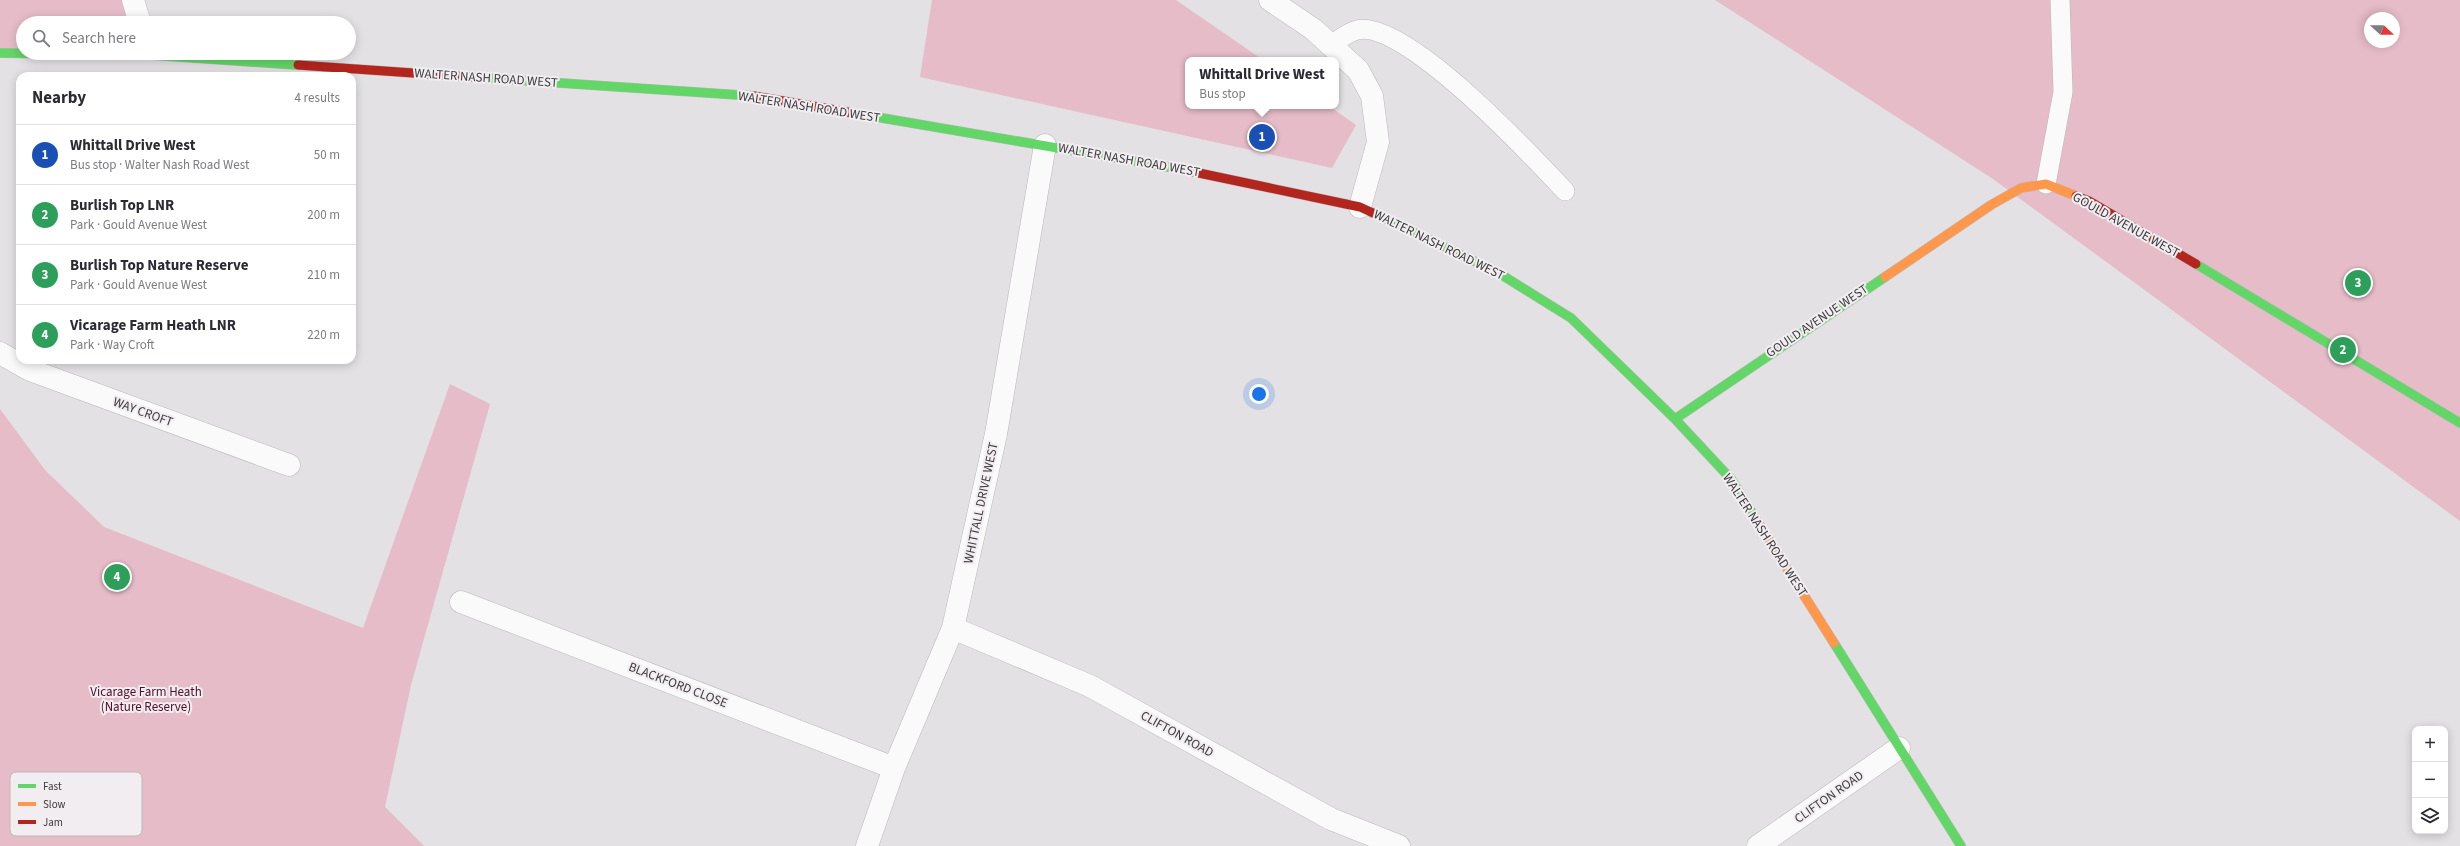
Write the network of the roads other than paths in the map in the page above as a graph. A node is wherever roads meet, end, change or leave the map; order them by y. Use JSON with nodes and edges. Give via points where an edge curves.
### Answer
{"nodes":[{"id":1,"x":132,"y":0,"type":"edge"},
{"id":2,"x":1270,"y":0,"type":"edge"},
{"id":3,"x":2060,"y":0,"type":"edge"},
{"id":4,"x":138,"y":16,"type":"edge"},
{"id":5,"x":1331,"y":45,"type":"junction"},
{"id":6,"x":0,"y":53,"type":"edge"},
{"id":7,"x":16,"y":53,"type":"edge"},
{"id":8,"x":237,"y":60,"type":"edge"},
{"id":9,"x":1045,"y":145,"type":"junction"},
{"id":10,"x":2046,"y":184,"type":"junction"},
{"id":11,"x":1565,"y":191,"type":"dead end"},
{"id":12,"x":1360,"y":207,"type":"junction"},
{"id":13,"x":0,"y":353,"type":"edge"},
{"id":14,"x":16,"y":362,"type":"edge"},
{"id":15,"x":19,"y":364,"type":"edge"},
{"id":16,"x":1674,"y":419,"type":"junction"},
{"id":17,"x":2460,"y":424,"type":"edge"},
{"id":18,"x":289,"y":465,"type":"dead end"},
{"id":19,"x":461,"y":602,"type":"dead end"},
{"id":20,"x":953,"y":628,"type":"junction"},
{"id":21,"x":1899,"y":748,"type":"junction"},
{"id":22,"x":894,"y":768,"type":"junction"},
{"id":23,"x":867,"y":846,"type":"edge"},
{"id":24,"x":1399,"y":846,"type":"edge"},
{"id":25,"x":1758,"y":846,"type":"edge"},
{"id":26,"x":1961,"y":846,"type":"edge"}],
"edges":[{"from":1,"to":4,"type":"street"},
{"from":2,"to":5,"type":"street","via":[[1313,29]]},
{"from":3,"to":10,"type":"lane","via":[[2063,92]]},
{"from":5,"to":11,"type":"lane","via":[[1358,30],[1375,31],[1398,40],[1444,74],[1481,106]]},
{"from":5,"to":12,"type":"street","via":[[1358,70],[1372,96],[1378,142]]},
{"from":6,"to":7,"type":"street","name":"WALTER NASH ROAD WEST"},
{"from":8,"to":9,"type":"street","name":"WALTER NASH ROAD WEST","via":[[754,96]]},
{"from":9,"to":12,"type":"street","name":"WALTER NASH ROAD WEST","via":[[1218,175]]},
{"from":9,"to":20,"type":"street","name":"WHITTALL DRIVE WEST","via":[[996,434]]},
{"from":10,"to":16,"type":"street","name":"GOULD AVENUE WEST","via":[[2020,188],[1991,205]]},
{"from":10,"to":17,"type":"street","name":"GOULD AVENUE WEST","via":[[2090,201]]},
{"from":12,"to":16,"type":"street","name":"WALTER NASH ROAD WEST","via":[[1497,272],[1571,318]]},
{"from":13,"to":14,"type":"street","name":"WAY CROFT"},
{"from":15,"to":18,"type":"street","name":"WAY CROFT"},
{"from":16,"to":21,"type":"street","name":"WALTER NASH ROAD WEST","via":[[1731,479]]},
{"from":19,"to":22,"type":"street","name":"BLACKFORD CLOSE"},
{"from":20,"to":22,"type":"street","name":"WHITTALL DRIVE WEST"},
{"from":20,"to":24,"type":"street","name":"CLIFTON ROAD","via":[[1090,686],[1331,819]]},
{"from":21,"to":25,"type":"street","name":"CLIFTON ROAD"},
{"from":21,"to":26,"type":"street","name":"WALTER NASH ROAD WEST"},
{"from":22,"to":23,"type":"street","name":"WHITTALL DRIVE WEST"}]}
